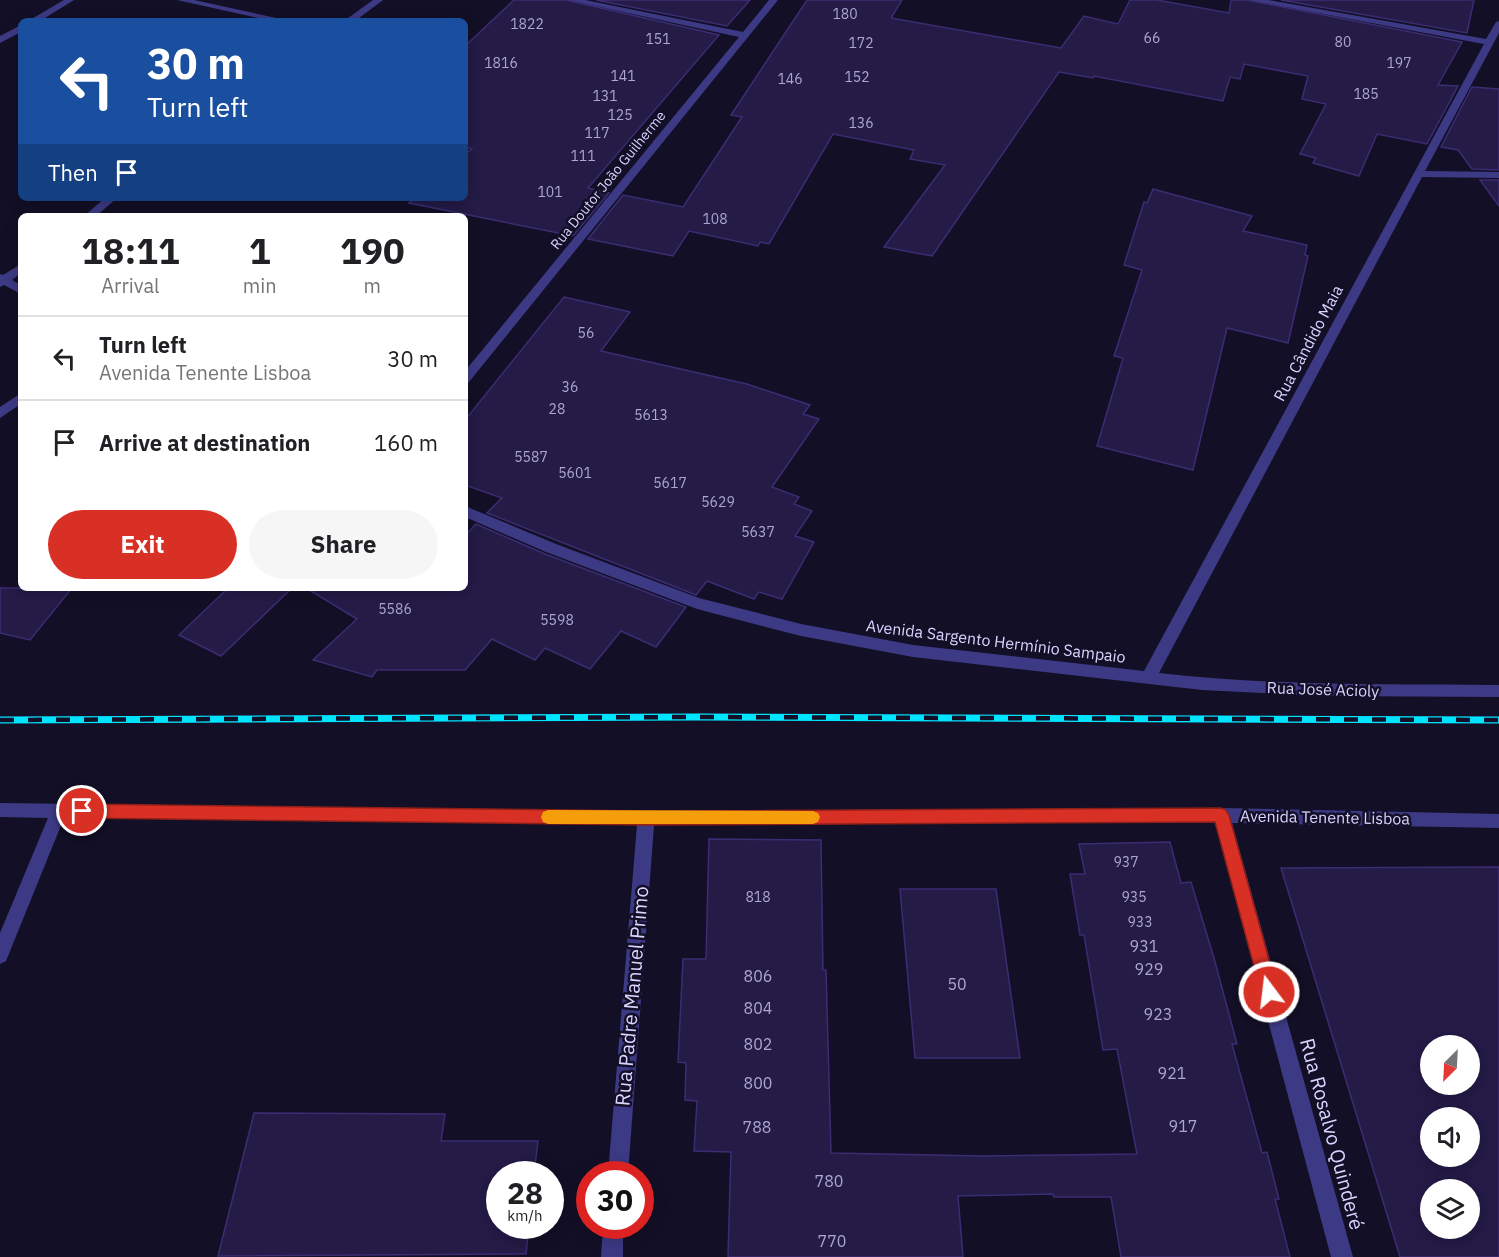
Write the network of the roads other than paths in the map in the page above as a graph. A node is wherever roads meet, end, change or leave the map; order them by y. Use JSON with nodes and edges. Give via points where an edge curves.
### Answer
{"nodes":[{"id":1,"x":70,"y":0,"type":"edge"},
{"id":2,"x":180,"y":0,"type":"edge"},
{"id":3,"x":379,"y":0,"type":"edge"},
{"id":4,"x":572,"y":0,"type":"edge"},
{"id":5,"x":774,"y":0,"type":"edge"},
{"id":6,"x":1253,"y":0,"type":"edge"},
{"id":7,"x":38,"y":18,"type":"edge"},
{"id":8,"x":270,"y":18,"type":"edge"},
{"id":9,"x":353,"y":18,"type":"edge"},
{"id":10,"x":1499,"y":24,"type":"edge"},
{"id":11,"x":18,"y":30,"type":"edge"},
{"id":12,"x":745,"y":35,"type":"junction"},
{"id":13,"x":0,"y":40,"type":"edge"},
{"id":14,"x":1489,"y":42,"type":"junction"},
{"id":15,"x":1417,"y":174,"type":"junction"},
{"id":16,"x":1499,"y":176,"type":"edge"},
{"id":17,"x":108,"y":201,"type":"edge"},
{"id":18,"x":93,"y":213,"type":"edge"},
{"id":19,"x":18,"y":269,"type":"edge"},
{"id":20,"x":1,"y":280,"type":"edge"},
{"id":21,"x":18,"y":288,"type":"edge"},
{"id":22,"x":468,"y":375,"type":"edge"},
{"id":23,"x":18,"y":399,"type":"edge"},
{"id":24,"x":0,"y":414,"type":"edge"},
{"id":25,"x":468,"y":513,"type":"edge"},
{"id":26,"x":1148,"y":678,"type":"junction"},
{"id":27,"x":1499,"y":691,"type":"edge"},
{"id":28,"x":0,"y":810,"type":"edge"},
{"id":29,"x":59,"y":811,"type":"junction"},
{"id":30,"x":1221,"y":815,"type":"junction"},
{"id":31,"x":646,"y":818,"type":"junction"},
{"id":32,"x":1499,"y":821,"type":"edge"},
{"id":33,"x":0,"y":956,"type":"edge"},
{"id":34,"x":619,"y":1161,"type":"edge"},
{"id":35,"x":613,"y":1239,"type":"edge"},
{"id":36,"x":612,"y":1257,"type":"edge"},
{"id":37,"x":1342,"y":1257,"type":"edge"}],
"edges":[{"from":1,"to":7,"type":"street"},
{"from":2,"to":8,"type":"street"},
{"from":3,"to":9,"type":"street"},
{"from":4,"to":12,"type":"street"},
{"from":5,"to":12,"type":"street","name":"Rua Doutor João Guilherme"},
{"from":6,"to":14,"type":"street"},
{"from":10,"to":14,"type":"street","name":"Rua Cândido Maia"},
{"from":11,"to":13,"type":"street"},
{"from":12,"to":22,"type":"street","name":"Rua Doutor João Guilherme"},
{"from":14,"to":15,"type":"street","name":"Rua Cândido Maia"},
{"from":15,"to":16,"type":"street"},
{"from":15,"to":26,"type":"street","name":"Rua Cândido Maia"},
{"from":17,"to":18,"type":"street"},
{"from":19,"to":20,"type":"street"},
{"from":20,"to":21,"type":"street"},
{"from":23,"to":24,"type":"street"},
{"from":25,"to":26,"type":"street","name":"Avenida Sargento Hermínio Sampaio","via":[[697,603],[801,630],[913,651]]},
{"from":26,"to":27,"type":"street","name":"Rua José Acioly","via":[[1319,690]]},
{"from":28,"to":29,"type":"street","name":"Avenida Tenente Lisboa"},
{"from":29,"to":31,"type":"street","name":"Avenida Tenente Lisboa"},
{"from":29,"to":33,"type":"street"},
{"from":30,"to":31,"type":"street","name":"Avenida Tenente Lisboa"},
{"from":30,"to":32,"type":"street","name":"Avenida Tenente Lisboa"},
{"from":30,"to":37,"type":"street","name":"Rua Rosalvo Quinderé"},
{"from":31,"to":34,"type":"street","name":"Rua Padre Manuel Primo"},
{"from":35,"to":36,"type":"street"}]}
